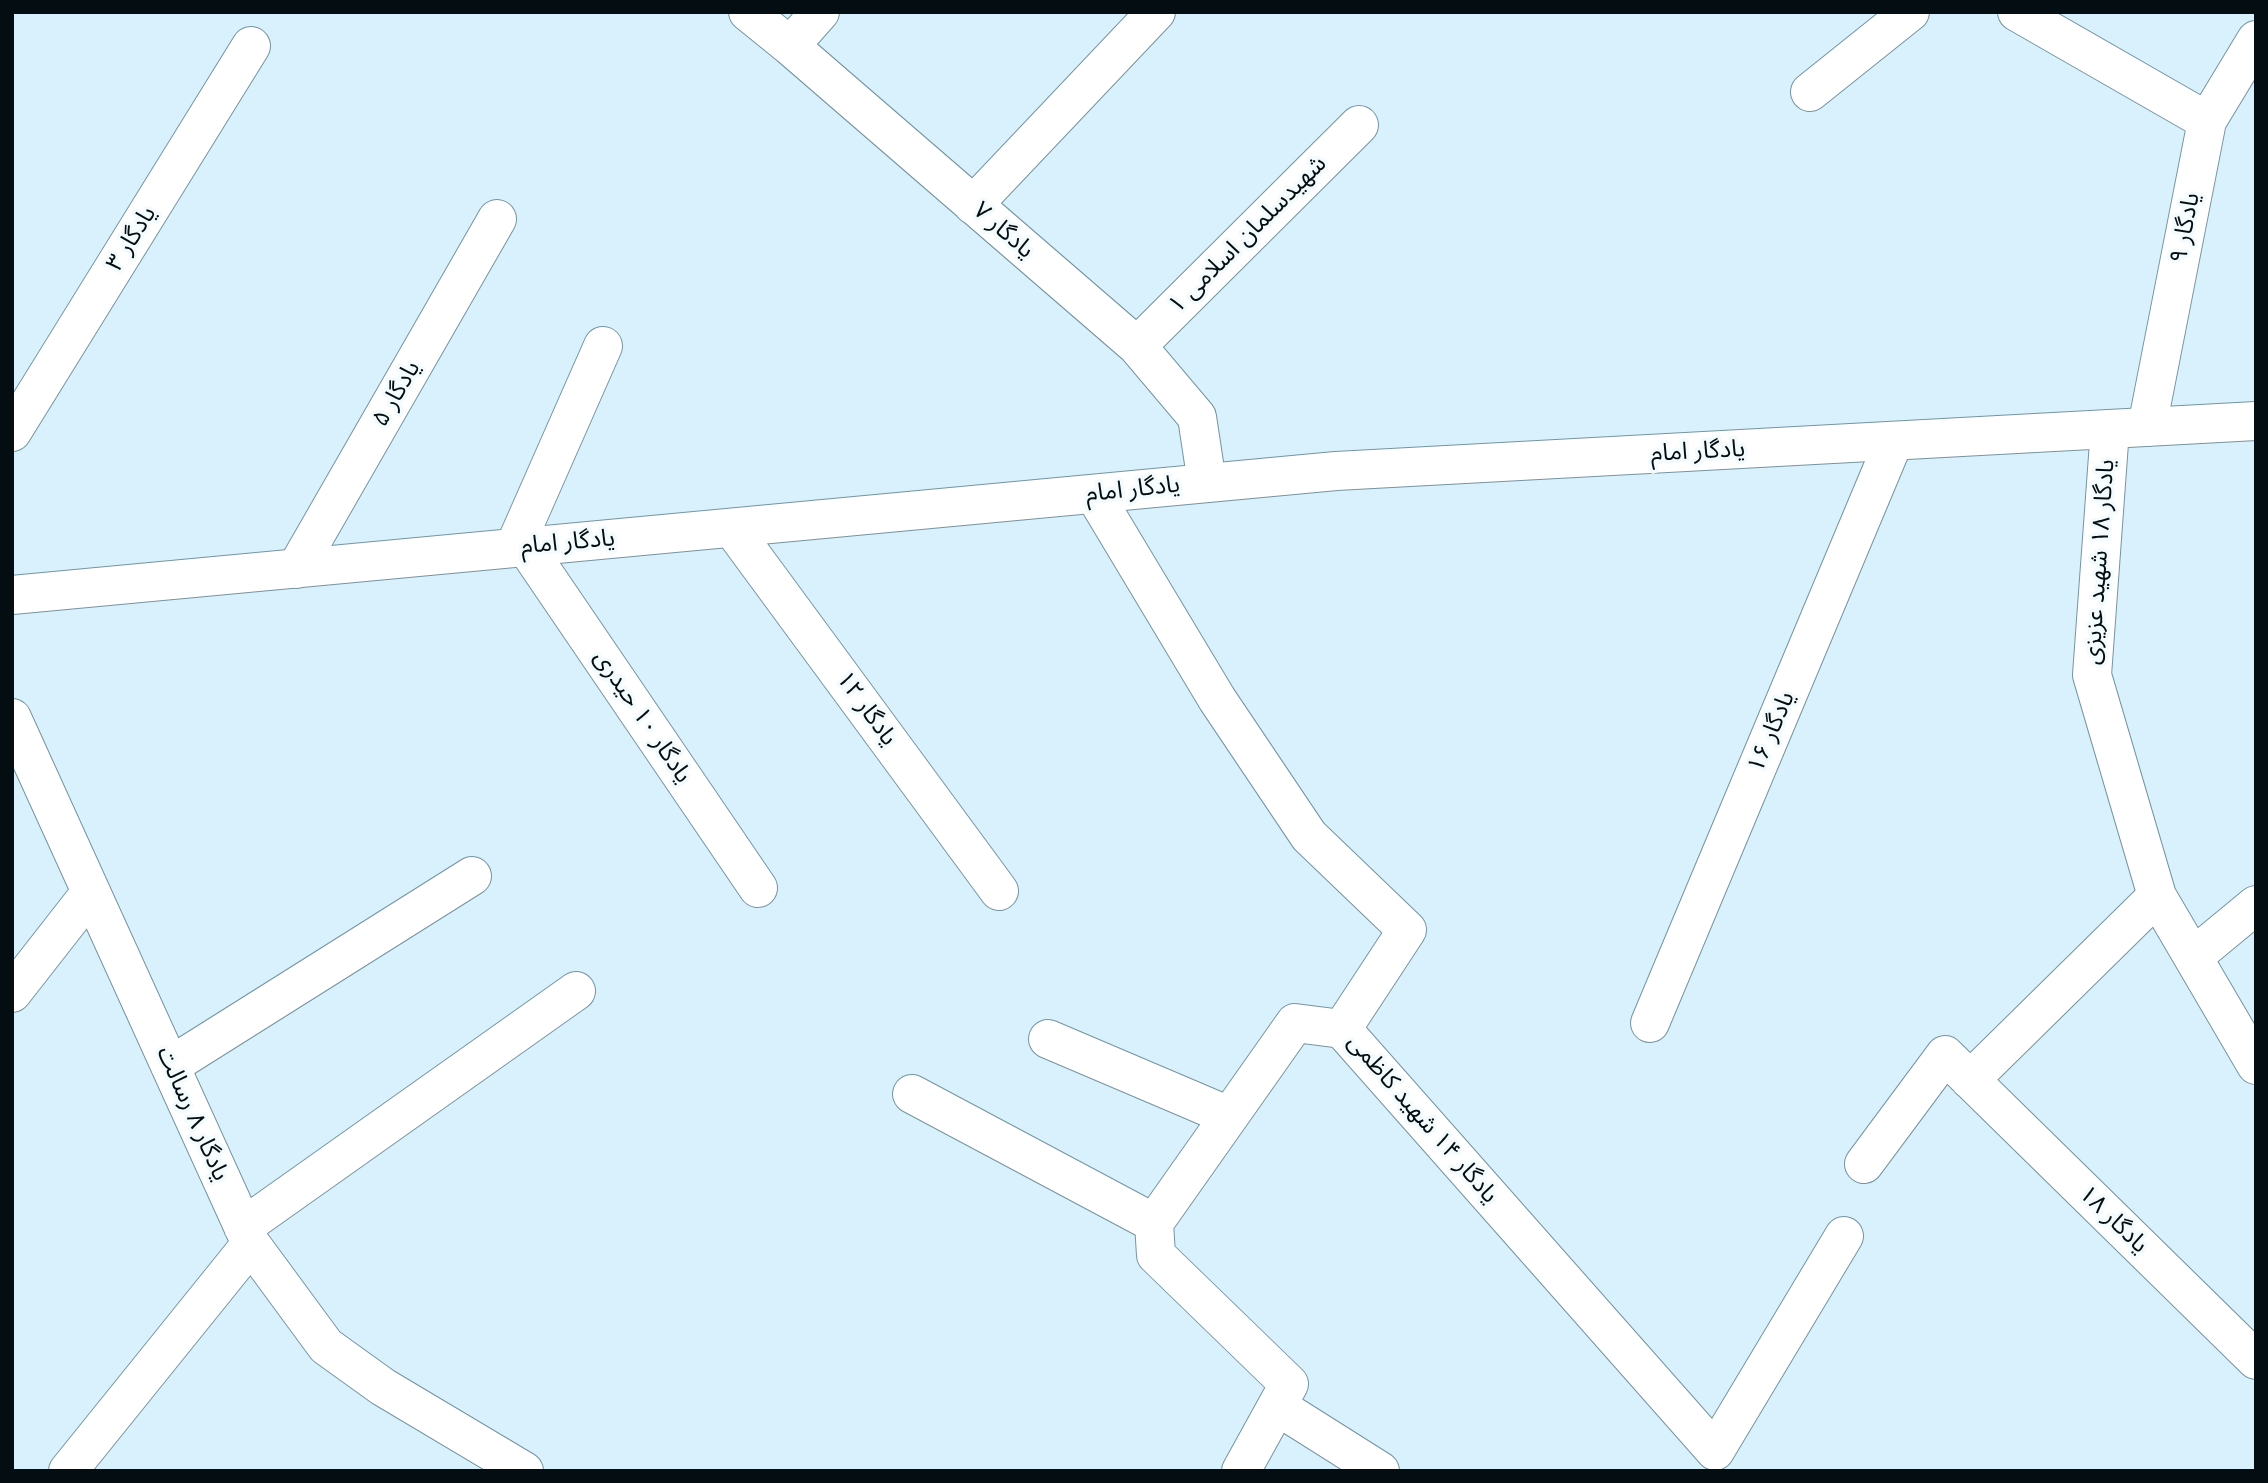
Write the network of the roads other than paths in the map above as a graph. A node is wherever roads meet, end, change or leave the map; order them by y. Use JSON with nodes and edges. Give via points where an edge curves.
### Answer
{"nodes":[{"id":1,"x":748,"y":12,"type":"edge"},
{"id":2,"x":820,"y":12,"type":"edge"},
{"id":3,"x":1156,"y":12,"type":"edge"},
{"id":4,"x":1910,"y":12,"type":"edge"},
{"id":5,"x":2017,"y":12,"type":"edge"},
{"id":6,"x":2256,"y":40,"type":"edge"},
{"id":7,"x":251,"y":46,"type":"dead end"},
{"id":8,"x":790,"y":46,"type":"junction"},
{"id":9,"x":1810,"y":92,"type":"dead end"},
{"id":10,"x":2207,"y":121,"type":"junction"},
{"id":11,"x":1359,"y":125,"type":"dead end"},
{"id":12,"x":973,"y":205,"type":"junction"},
{"id":13,"x":497,"y":219,"type":"dead end"},
{"id":14,"x":603,"y":346,"type":"dead end"},
{"id":15,"x":1137,"y":346,"type":"junction"},
{"id":16,"x":2256,"y":421,"type":"edge"},
{"id":17,"x":2147,"y":427,"type":"junction"},
{"id":18,"x":2110,"y":429,"type":"junction"},
{"id":19,"x":12,"y":432,"type":"edge"},
{"id":20,"x":1894,"y":441,"type":"junction"},
{"id":21,"x":1207,"y":483,"type":"junction"},
{"id":22,"x":1094,"y":494,"type":"junction"},
{"id":23,"x":732,"y":528,"type":"junction"},
{"id":24,"x":520,"y":548,"type":"junction"},
{"id":25,"x":296,"y":569,"type":"junction"},
{"id":26,"x":12,"y":594,"type":"edge"},
{"id":27,"x":12,"y":718,"type":"edge"},
{"id":28,"x":472,"y":876,"type":"dead end"},
{"id":29,"x":758,"y":888,"type":"dead end"},
{"id":30,"x":999,"y":891,"type":"dead end"},
{"id":31,"x":91,"y":892,"type":"junction"},
{"id":32,"x":2157,"y":896,"type":"junction"},
{"id":33,"x":2256,"y":905,"type":"edge"},
{"id":34,"x":2193,"y":957,"type":"junction"},
{"id":35,"x":576,"y":991,"type":"dead end"},
{"id":36,"x":12,"y":993,"type":"edge"},
{"id":37,"x":1650,"y":1023,"type":"dead end"},
{"id":38,"x":1342,"y":1029,"type":"junction"},
{"id":39,"x":1048,"y":1039,"type":"dead end"},
{"id":40,"x":2256,"y":1065,"type":"edge"},
{"id":41,"x":170,"y":1066,"type":"junction"},
{"id":42,"x":1970,"y":1080,"type":"junction"},
{"id":43,"x":912,"y":1094,"type":"dead end"},
{"id":44,"x":1229,"y":1116,"type":"junction"},
{"id":45,"x":1864,"y":1164,"type":"dead end"},
{"id":46,"x":1154,"y":1223,"type":"junction"},
{"id":47,"x":247,"y":1236,"type":"junction"},
{"id":48,"x":1844,"y":1236,"type":"dead end"},
{"id":49,"x":2256,"y":1360,"type":"edge"},
{"id":50,"x":1277,"y":1406,"type":"junction"},
{"id":51,"x":68,"y":1471,"type":"edge"},
{"id":52,"x":523,"y":1471,"type":"edge"},
{"id":53,"x":1241,"y":1471,"type":"edge"},
{"id":54,"x":1380,"y":1471,"type":"edge"}],
"edges":[{"from":1,"to":8,"type":"street","name":"یادگار ۷"},
{"from":2,"to":8,"type":"street"},
{"from":3,"to":12,"type":"street"},
{"from":4,"to":9,"type":"street"},
{"from":5,"to":10,"type":"street"},
{"from":6,"to":10,"type":"street","name":"یادگار ۹"},
{"from":7,"to":19,"type":"street","name":"یادگار ۳"},
{"from":8,"to":12,"type":"street","name":"یادگار ۷"},
{"from":10,"to":17,"type":"street","name":"یادگار ۹"},
{"from":11,"to":15,"type":"street","name":"شهیدسلمان اسلامی ۱"},
{"from":12,"to":15,"type":"street","name":"یادگار ۷"},
{"from":13,"to":25,"type":"street","name":"یادگار ۵"},
{"from":14,"to":24,"type":"street"},
{"from":15,"to":21,"type":"street","name":"یادگار ۷","via":[[1197,417]]},
{"from":16,"to":17,"type":"street","name":"یادگار امام"},
{"from":17,"to":18,"type":"street","name":"یادگار امام"},
{"from":18,"to":20,"type":"street","name":"یادگار امام"},
{"from":18,"to":32,"type":"street","name":"یادگار ۱۸ شهید عزیزی","via":[[2092,676]]},
{"from":20,"to":21,"type":"street","name":"یادگار امام","via":[[1336,471]]},
{"from":20,"to":37,"type":"street","name":"یادگار ۱۶"},
{"from":21,"to":22,"type":"street","name":"یادگار امام"},
{"from":22,"to":23,"type":"street","name":"یادگار امام"},
{"from":22,"to":38,"type":"street","name":"یادگار ۱۴ شهید کاظمی","via":[[1217,699],[1309,836],[1407,930]]},
{"from":23,"to":24,"type":"street","name":"یادگار امام"},
{"from":23,"to":30,"type":"street","name":"یادگار ۱۲"},
{"from":24,"to":25,"type":"street","name":"یادگار امام"},
{"from":24,"to":29,"type":"street","name":"یادگار ۱۰ حیدری"},
{"from":25,"to":26,"type":"street","name":"یادگار امام"},
{"from":27,"to":31,"type":"street","name":"یادگار ۸ رسالت"},
{"from":28,"to":41,"type":"street"},
{"from":31,"to":36,"type":"street"},
{"from":31,"to":41,"type":"street","name":"یادگار ۸ رسالت"},
{"from":32,"to":34,"type":"street","name":"یادگار ۱۸ شهید عزیزی"},
{"from":32,"to":42,"type":"street"},
{"from":33,"to":34,"type":"street"},
{"from":34,"to":40,"type":"street","name":"یادگار ۱۸ شهید عزیزی"},
{"from":35,"to":47,"type":"street"},
{"from":38,"to":44,"type":"street","via":[[1295,1023]]},
{"from":38,"to":48,"type":"street","name":"یادگار ۱۴ شهید کاظمی","via":[[1715,1451]]},
{"from":39,"to":44,"type":"street"},
{"from":41,"to":47,"type":"street","name":"یادگار ۸ رسالت"},
{"from":42,"to":45,"type":"street","name":"یادگار ۱۸","via":[[1945,1055]]},
{"from":42,"to":49,"type":"street","name":"یادگار ۱۸"},
{"from":43,"to":46,"type":"street"},
{"from":44,"to":46,"type":"street"},
{"from":46,"to":50,"type":"street","via":[[1156,1255],[1289,1384]]},
{"from":47,"to":51,"type":"street"},
{"from":47,"to":52,"type":"street","name":"یادگار ۸ رسالت","via":[[326,1346],[383,1387]]},
{"from":50,"to":53,"type":"street"},
{"from":50,"to":54,"type":"street"}]}
